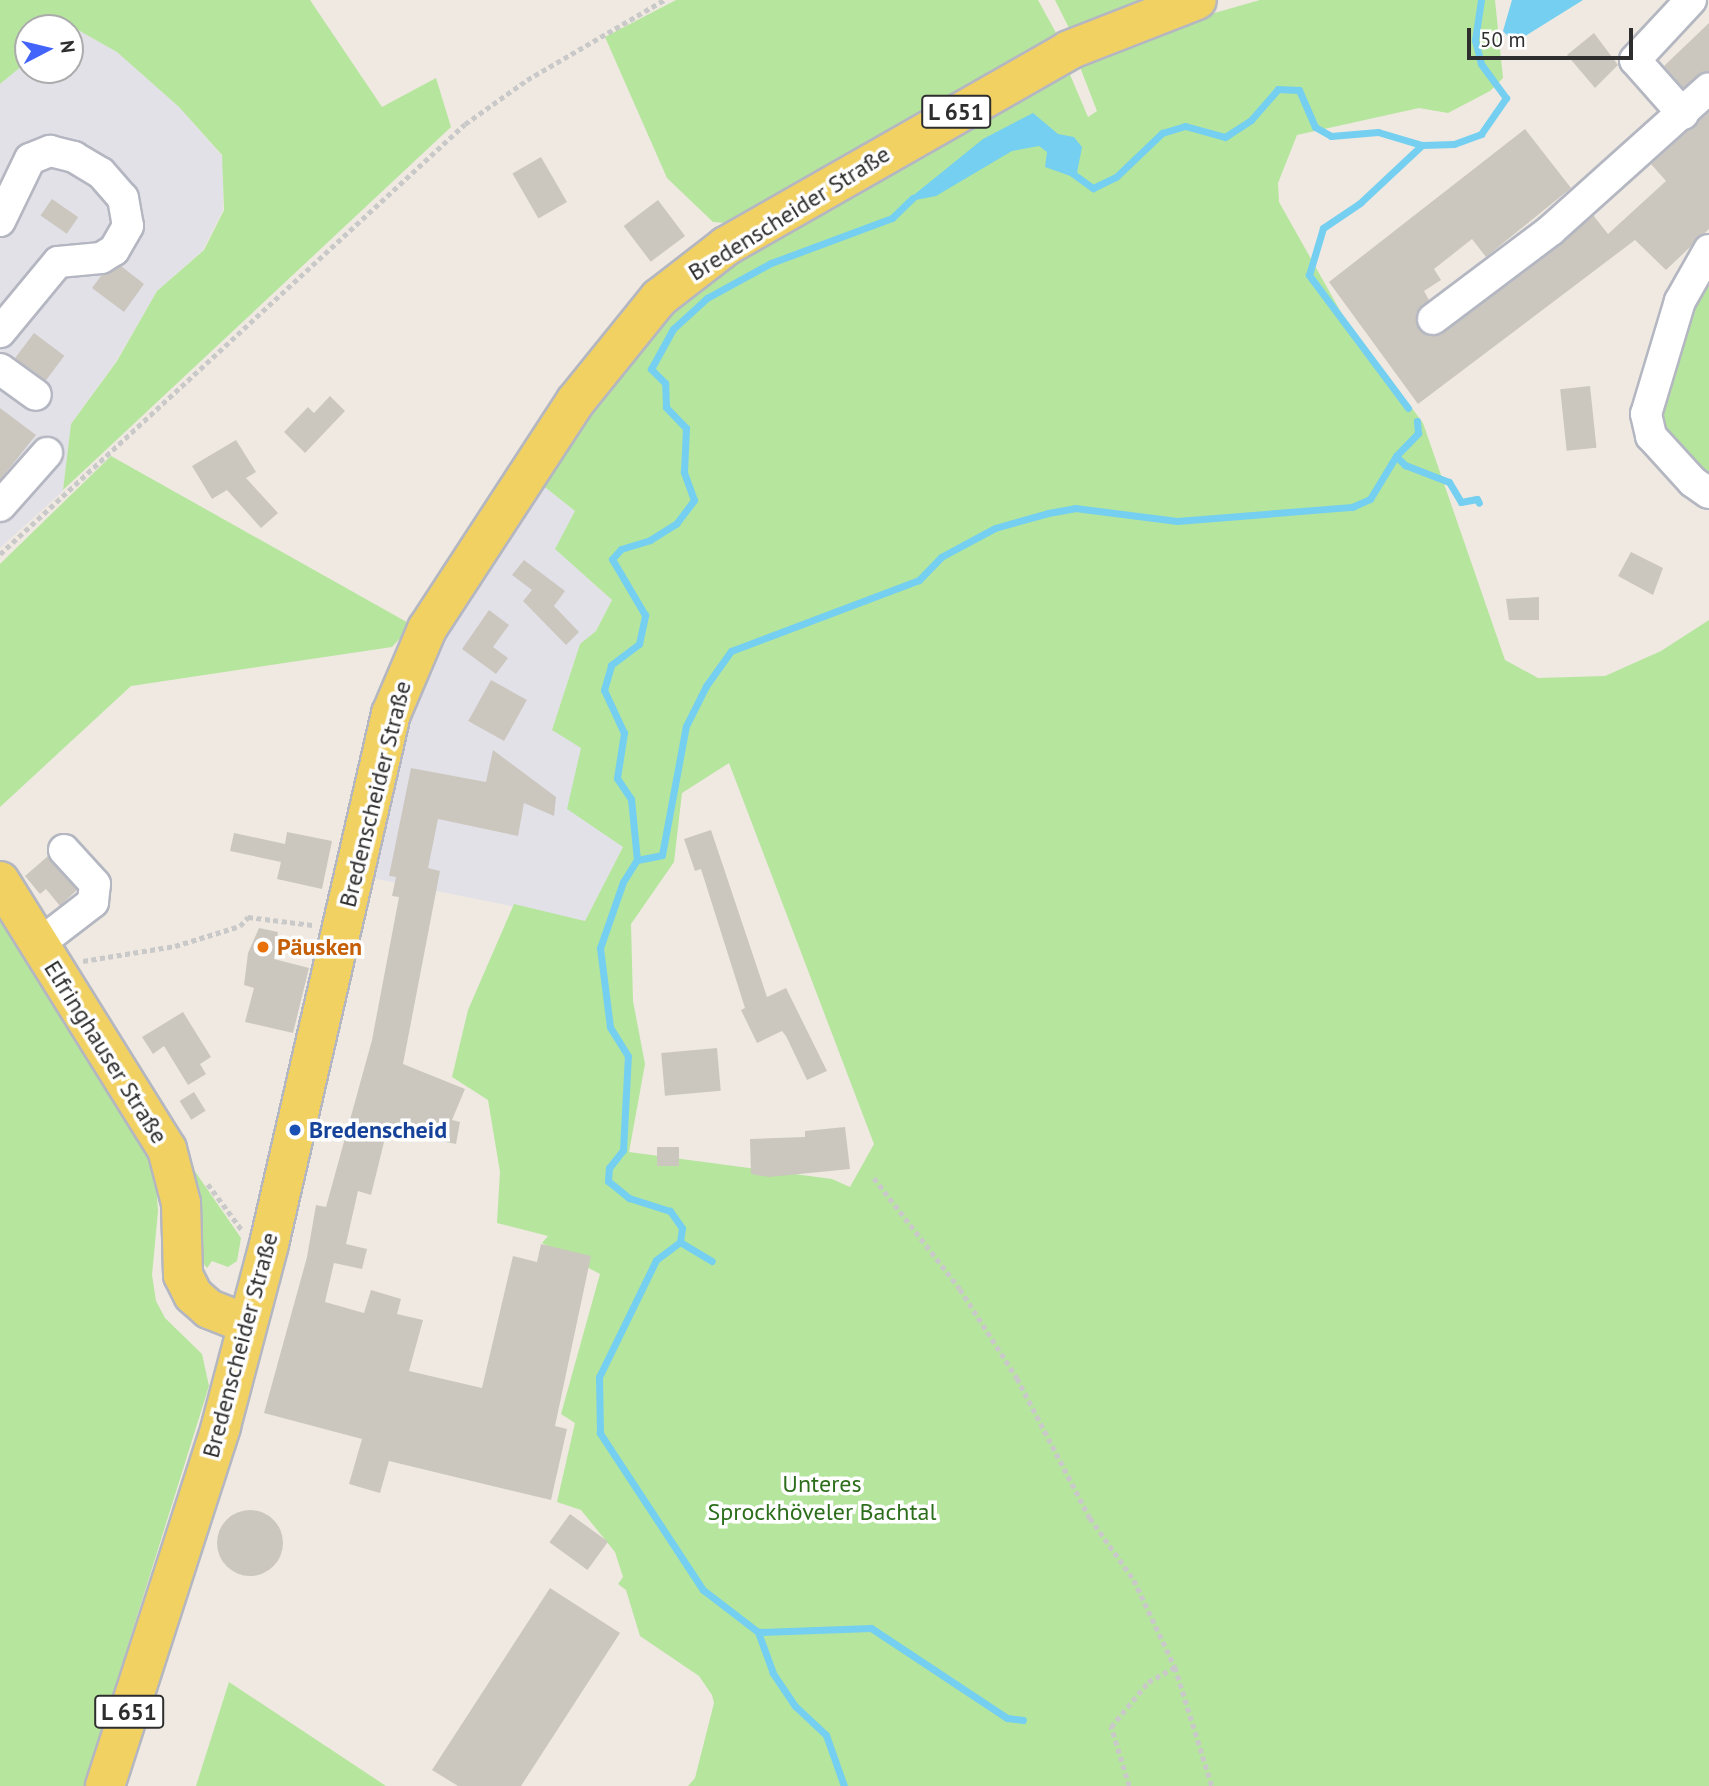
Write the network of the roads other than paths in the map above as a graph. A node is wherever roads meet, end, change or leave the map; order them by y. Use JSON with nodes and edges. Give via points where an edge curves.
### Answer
{"nodes":[{"id":1,"x":1197,"y":0,"type":"edge"},
{"id":2,"x":1691,"y":0,"type":"edge"},
{"id":3,"x":1709,"y":88,"type":"edge"},
{"id":4,"x":1683,"y":114,"type":"junction"},
{"id":5,"x":0,"y":221,"type":"edge"},
{"id":6,"x":1709,"y":250,"type":"edge"},
{"id":7,"x":1433,"y":319,"type":"dead end"},
{"id":8,"x":0,"y":332,"type":"edge"},
{"id":9,"x":0,"y":369,"type":"edge"},
{"id":10,"x":36,"y":395,"type":"dead end"},
{"id":11,"x":47,"y":453,"type":"dead end"},
{"id":12,"x":1709,"y":493,"type":"edge"},
{"id":13,"x":0,"y":506,"type":"edge"},
{"id":14,"x":64,"y":850,"type":"dead end"},
{"id":15,"x":0,"y":881,"type":"edge"},
{"id":16,"x":47,"y":954,"type":"junction"},
{"id":17,"x":247,"y":1324,"type":"junction"},
{"id":18,"x":105,"y":1786,"type":"edge"}],
"edges":[{"from":1,"to":17,"type":"main road","name":"Bredenscheider Straße","number":"L 651","via":[[1057,56],[726,246],[659,298],[575,402],[412,655],[391,714]]},
{"from":2,"to":4,"type":"street","via":[[1635,60]]},
{"from":3,"to":4,"type":"street"},
{"from":4,"to":7,"type":"street","via":[[1551,230]]},
{"from":5,"to":8,"type":"street","via":[[30,159],[50,151],[74,157],[101,173],[123,198],[128,226],[114,250],[101,258],[58,262]]},
{"from":6,"to":12,"type":"street","via":[[1681,301],[1646,414],[1651,436]]},
{"from":9,"to":10,"type":"street"},
{"from":11,"to":13,"type":"street"},
{"from":14,"to":16,"type":"street","via":[[95,884],[93,902]]},
{"from":15,"to":16,"type":"main road","name":"Elfringhauser Straße"},
{"from":16,"to":17,"type":"main road","name":"Elfringhauser Straße","via":[[167,1149],[181,1203],[183,1275],[193,1295],[209,1309]]},
{"from":17,"to":18,"type":"main road","name":"Bredenscheider Straße","number":"L 651","via":[[221,1426]]}]}
